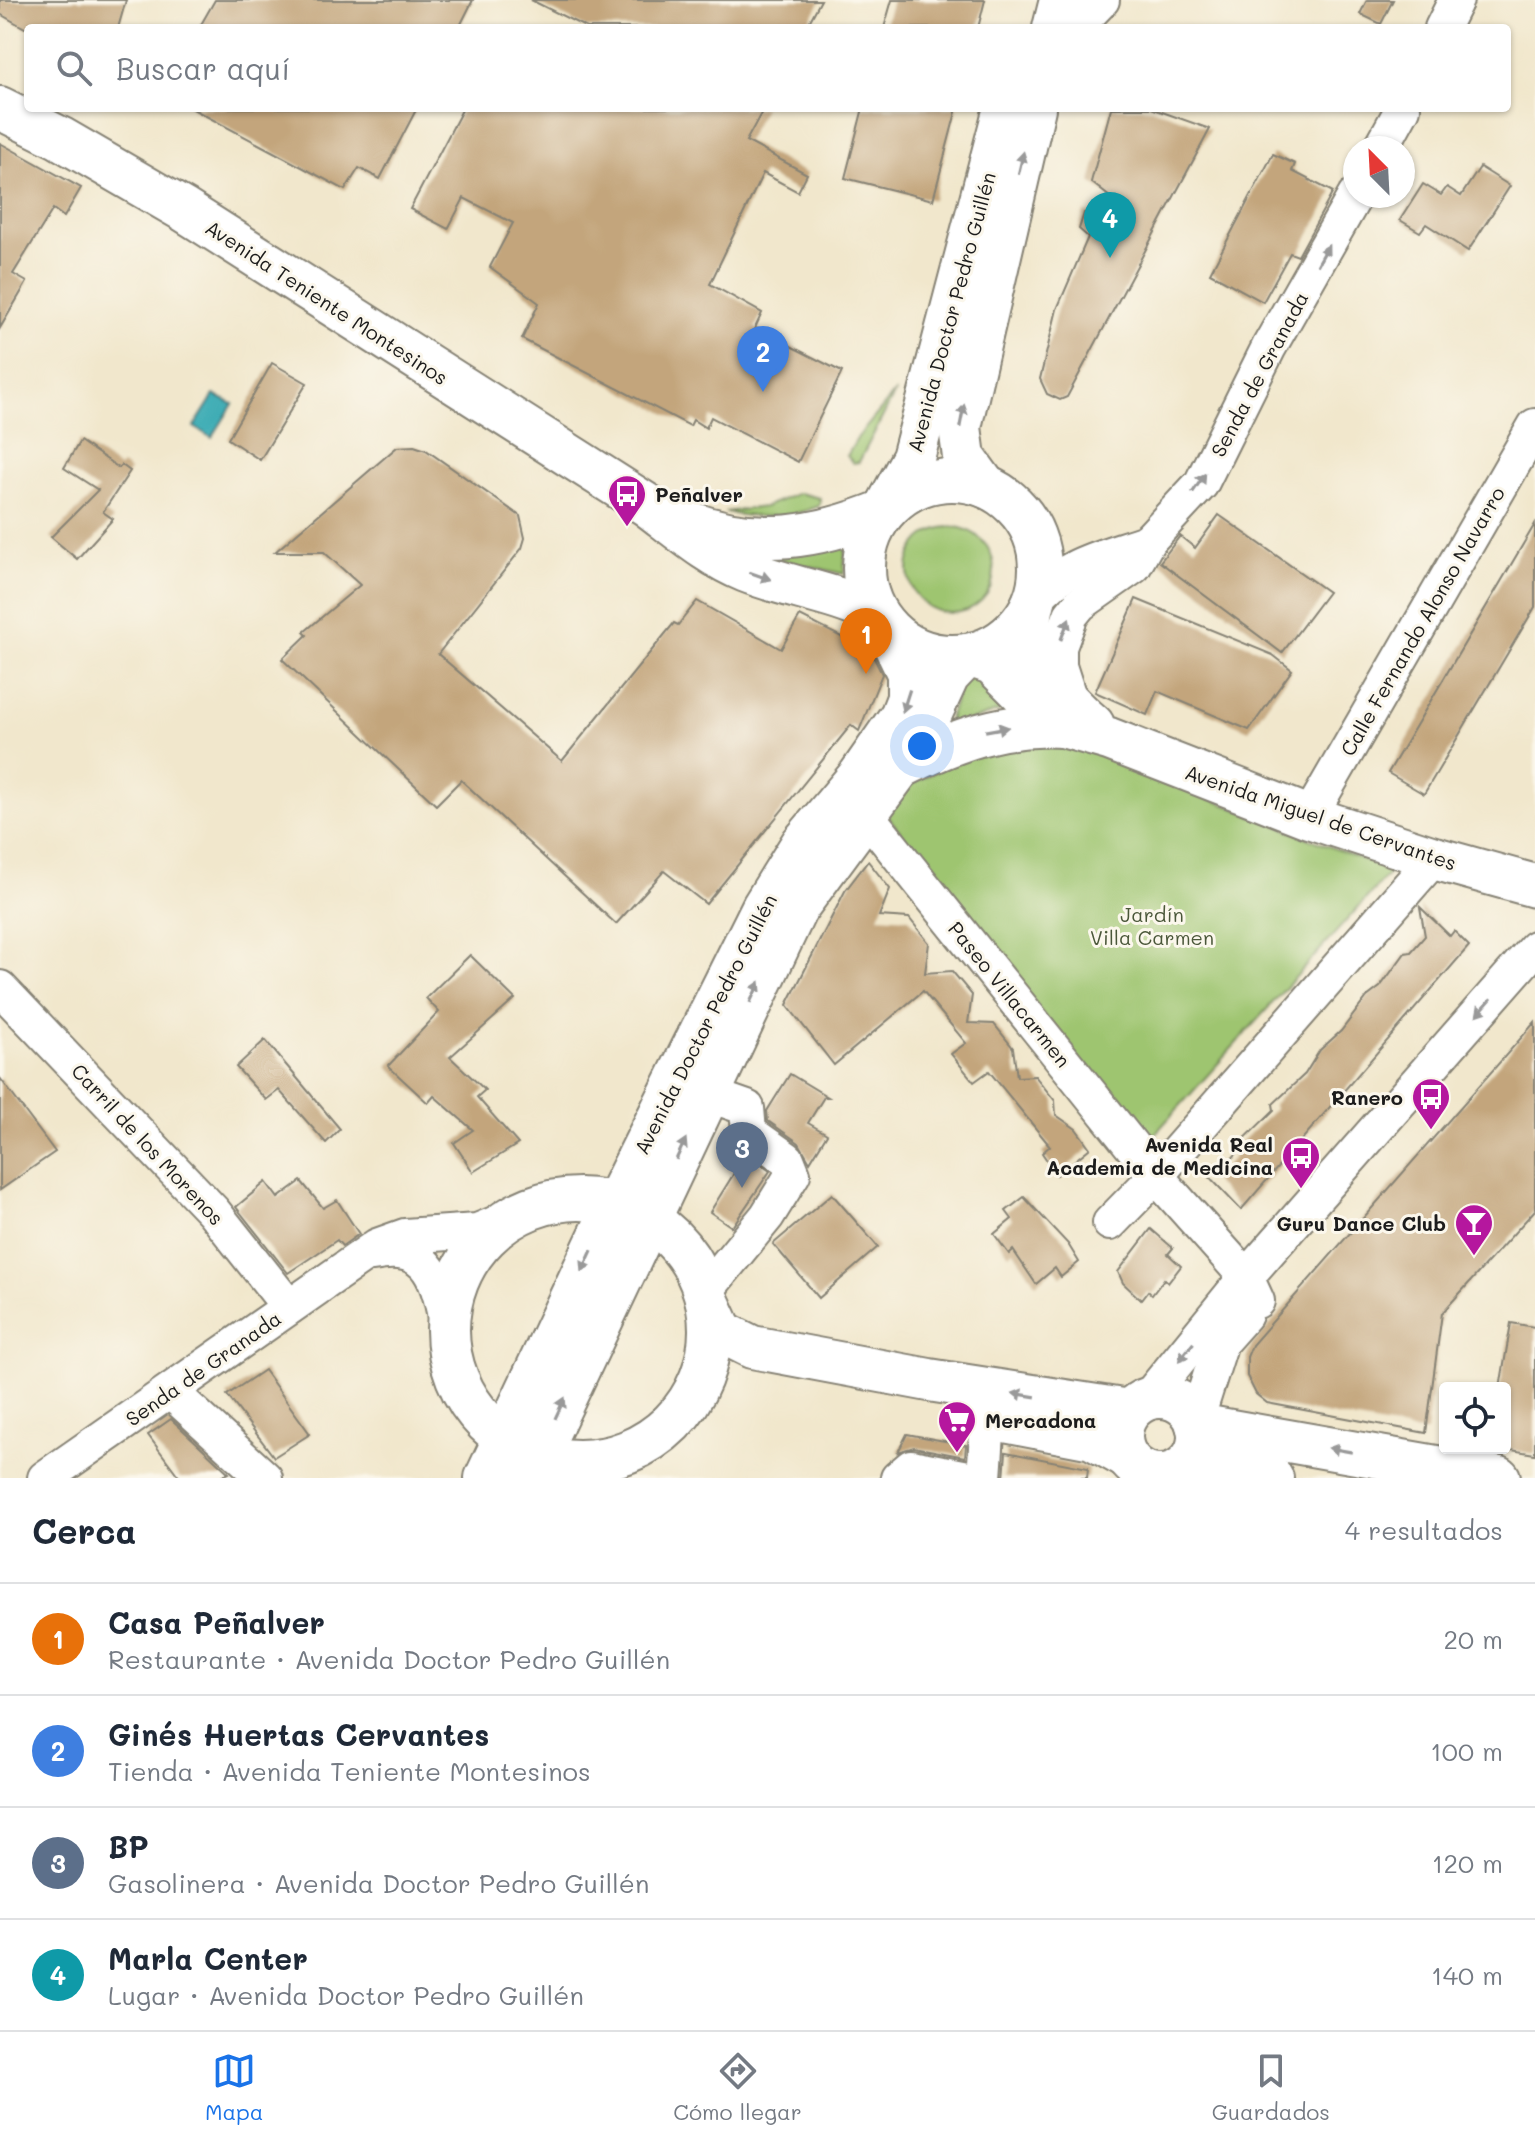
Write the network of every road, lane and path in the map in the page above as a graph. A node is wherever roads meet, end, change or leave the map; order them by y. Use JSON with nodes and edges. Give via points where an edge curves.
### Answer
{"nodes":[{"id":1,"x":1032,"y":0,"type":"edge"},
{"id":2,"x":1061,"y":0,"type":"edge"},
{"id":3,"x":1078,"y":0,"type":"edge"},
{"id":4,"x":1102,"y":0,"type":"edge"},
{"id":5,"x":1456,"y":0,"type":"edge"},
{"id":6,"x":1026,"y":24,"type":"edge"},
{"id":7,"x":1055,"y":24,"type":"edge"},
{"id":8,"x":1064,"y":24,"type":"edge"},
{"id":9,"x":1079,"y":24,"type":"edge"},
{"id":10,"x":1444,"y":24,"type":"edge"},
{"id":11,"x":0,"y":108,"type":"edge"},
{"id":12,"x":1004,"y":112,"type":"edge"},
{"id":13,"x":1033,"y":112,"type":"edge"},
{"id":14,"x":1401,"y":112,"type":"edge"},
{"id":15,"x":1388,"y":136,"type":"edge"},
{"id":16,"x":1348,"y":208,"type":"edge"},
{"id":17,"x":1535,"y":426,"type":"edge"},
{"id":18,"x":985,"y":486,"type":"junction"},
{"id":19,"x":647,"y":505,"type":"junction"},
{"id":20,"x":884,"y":511,"type":"junction"},
{"id":21,"x":1148,"y":541,"type":"junction"},
{"id":22,"x":1034,"y":601,"type":"junction"},
{"id":23,"x":882,"y":621,"type":"junction"},
{"id":24,"x":968,"y":655,"type":"junction"},
{"id":25,"x":1067,"y":715,"type":"junction"},
{"id":26,"x":899,"y":768,"type":"junction"},
{"id":27,"x":864,"y":812,"type":"junction"},
{"id":28,"x":1309,"y":817,"type":"junction"},
{"id":29,"x":1434,"y":858,"type":"junction"},
{"id":30,"x":1535,"y":886,"type":"edge"},
{"id":31,"x":1535,"y":948,"type":"edge"},
{"id":32,"x":1535,"y":983,"type":"edge"},
{"id":33,"x":0,"y":988,"type":"edge"},
{"id":34,"x":714,"y":1078,"type":"junction"},
{"id":35,"x":1156,"y":1176,"type":"junction"},
{"id":36,"x":524,"y":1212,"type":"junction"},
{"id":37,"x":632,"y":1212,"type":"junction"},
{"id":38,"x":1110,"y":1223,"type":"dead end"},
{"id":39,"x":361,"y":1257,"type":"junction"},
{"id":40,"x":1251,"y":1289,"type":"junction"},
{"id":41,"x":704,"y":1293,"type":"junction"},
{"id":42,"x":289,"y":1307,"type":"junction"},
{"id":43,"x":448,"y":1332,"type":"junction"},
{"id":44,"x":171,"y":1392,"type":"junction"},
{"id":45,"x":690,"y":1398,"type":"junction"},
{"id":46,"x":1138,"y":1405,"type":"junction"},
{"id":47,"x":988,"y":1418,"type":"junction"},
{"id":48,"x":1163,"y":1458,"type":"edge"},
{"id":49,"x":533,"y":1462,"type":"edge"},
{"id":50,"x":45,"y":1478,"type":"edge"},
{"id":51,"x":265,"y":1478,"type":"edge"},
{"id":52,"x":486,"y":1478,"type":"edge"},
{"id":53,"x":898,"y":1478,"type":"edge"},
{"id":54,"x":968,"y":1478,"type":"edge"},
{"id":55,"x":984,"y":1478,"type":"edge"},
{"id":56,"x":1272,"y":1478,"type":"edge"},
{"id":57,"x":1499,"y":1478,"type":"edge"}],
"edges":[{"from":1,"to":6,"type":"main road"},
{"from":2,"to":7,"type":"main road"},
{"from":3,"to":8,"type":"street"},
{"from":4,"to":9,"type":"street"},
{"from":5,"to":10,"type":"street"},
{"from":11,"to":19,"type":"main road","name":"Avenida Teniente Montesinos","via":[[184,210]]},
{"from":12,"to":20,"type":"main road","name":"Avenida Doctor Pedro Guillén","via":[[913,458]]},
{"from":18,"to":13,"type":"main road","name":"Avenida Doctor Pedro Guillén","one_way":true,"via":[[964,457],[960,427]]},
{"from":14,"to":15,"type":"street"},
{"from":21,"to":16,"type":"street","name":"Senda de Granada","one_way":true,"via":[[1201,484],[1269,347]]},
{"from":17,"to":28,"type":"street","name":"Calle Fernando Alonso Navarro"},
{"from":18,"to":20,"type":"main road","via":[[931,482],[905,493]]},
{"from":18,"to":22,"type":"main road","via":[[1003,495],[1029,525],[1040,562]]},
{"from":19,"to":20,"type":"main road","name":"Avenida Teniente Montesinos","via":[[713,531],[779,539],[824,532]]},
{"from":19,"to":23,"type":"main road","name":"Avenida Teniente Montesinos","one_way":true,"via":[[742,569],[845,599]]},
{"from":20,"to":23,"type":"main road","via":[[869,538],[863,569],[869,600]]},
{"from":21,"to":22,"type":"street","via":[[1074,566]]},
{"from":25,"to":21,"type":"street","name":"Senda de Granada","one_way":true,"via":[[1059,666],[1064,628],[1080,604],[1134,566]]},
{"from":22,"to":24,"type":"main road","via":[[1015,631]]},
{"from":22,"to":25,"type":"main road","name":"Avenida Miguel de Cervantes","via":[[1029,639]]},
{"from":23,"to":24,"type":"main road","via":[[908,645],[933,654]]},
{"from":23,"to":37,"type":"main road","name":"Avenida Doctor Pedro Guillén","one_way":true,"via":[[901,655],[910,687],[901,716],[781,875],[734,963]]},
{"from":24,"to":25,"type":"main road","name":"Avenida Miguel de Cervantes","via":[[992,663],[1046,716]]},
{"from":24,"to":26,"type":"main road","name":"Avenida Doctor Pedro Guillén","via":[[948,676],[927,728]]},
{"from":26,"to":25,"type":"main road","one_way":true,"via":[[978,733]]},
{"from":25,"to":28,"type":"main road","name":"Avenida Miguel de Cervantes","via":[[1109,739]]},
{"from":26,"to":27,"type":"main road","name":"Avenida Doctor Pedro Guillén"},
{"from":34,"to":27,"type":"main road","name":"Avenida Doctor Pedro Guillén","one_way":true,"via":[[796,909]]},
{"from":27,"to":35,"type":"street","name":"Paseo Villacarmen"},
{"from":28,"to":29,"type":"main road","name":"Avenida Miguel de Cervantes"},
{"from":29,"to":30,"type":"main road","name":"Avenida Miguel de Cervantes"},
{"from":29,"to":35,"type":"street"},
{"from":31,"to":40,"type":"street","one_way":true},
{"from":32,"to":40,"type":"street"},
{"from":33,"to":42,"type":"street","name":"Carril de los Morenos","via":[[213,1211]]},
{"from":37,"to":34,"type":"main road","name":"Avenida Doctor Pedro Guillén","one_way":true},
{"from":34,"to":41,"type":"street","via":[[747,1108],[749,1132],[787,1159],[793,1174],[767,1216]]},
{"from":35,"to":38,"type":"street"},
{"from":35,"to":40,"type":"street","name":"Paseo Villacarmen"},
{"from":36,"to":37,"type":"main road","via":[[560,1201]]},
{"from":36,"to":39,"type":"street","name":"Senda de Granada","via":[[477,1231],[392,1240]]},
{"from":36,"to":43,"type":"main road","via":[[492,1232],[468,1261],[454,1293]]},
{"from":37,"to":41,"type":"main road","via":[[665,1230],[689,1259]]},
{"from":37,"to":49,"type":"main road"},
{"from":39,"to":42,"type":"street","name":"Senda de Granada"},
{"from":39,"to":43,"type":"street","name":"Senda de Granada","via":[[401,1250],[424,1263],[437,1283]]},
{"from":40,"to":46,"type":"street","one_way":true},
{"from":40,"to":48,"type":"street"},
{"from":41,"to":45,"type":"main road","via":[[708,1352]]},
{"from":46,"to":41,"type":"main road","one_way":true,"via":[[929,1380],[752,1347],[722,1332]]},
{"from":42,"to":44,"type":"street","name":"Senda de Granada"},
{"from":43,"to":49,"type":"main road","via":[[462,1390],[486,1423]]},
{"from":44,"to":50,"type":"street","name":"Senda de Granada"},
{"from":44,"to":51,"type":"street"},
{"from":45,"to":47,"type":"main road","via":[[716,1379],[752,1373]]},
{"from":45,"to":49,"type":"main road","via":[[663,1430],[619,1455]]},
{"from":46,"to":48,"type":"main road","via":[[1120,1433]]},
{"from":46,"to":48,"type":"main road","via":[[1177,1400]]},
{"from":47,"to":48,"type":"main road"},
{"from":47,"to":55,"type":"street"},
{"from":48,"to":56,"type":"main road"},
{"from":57,"to":48,"type":"main road","one_way":true},
{"from":49,"to":52,"type":"main road"},
{"from":53,"to":54,"type":"street","via":[[917,1467]]}]}
